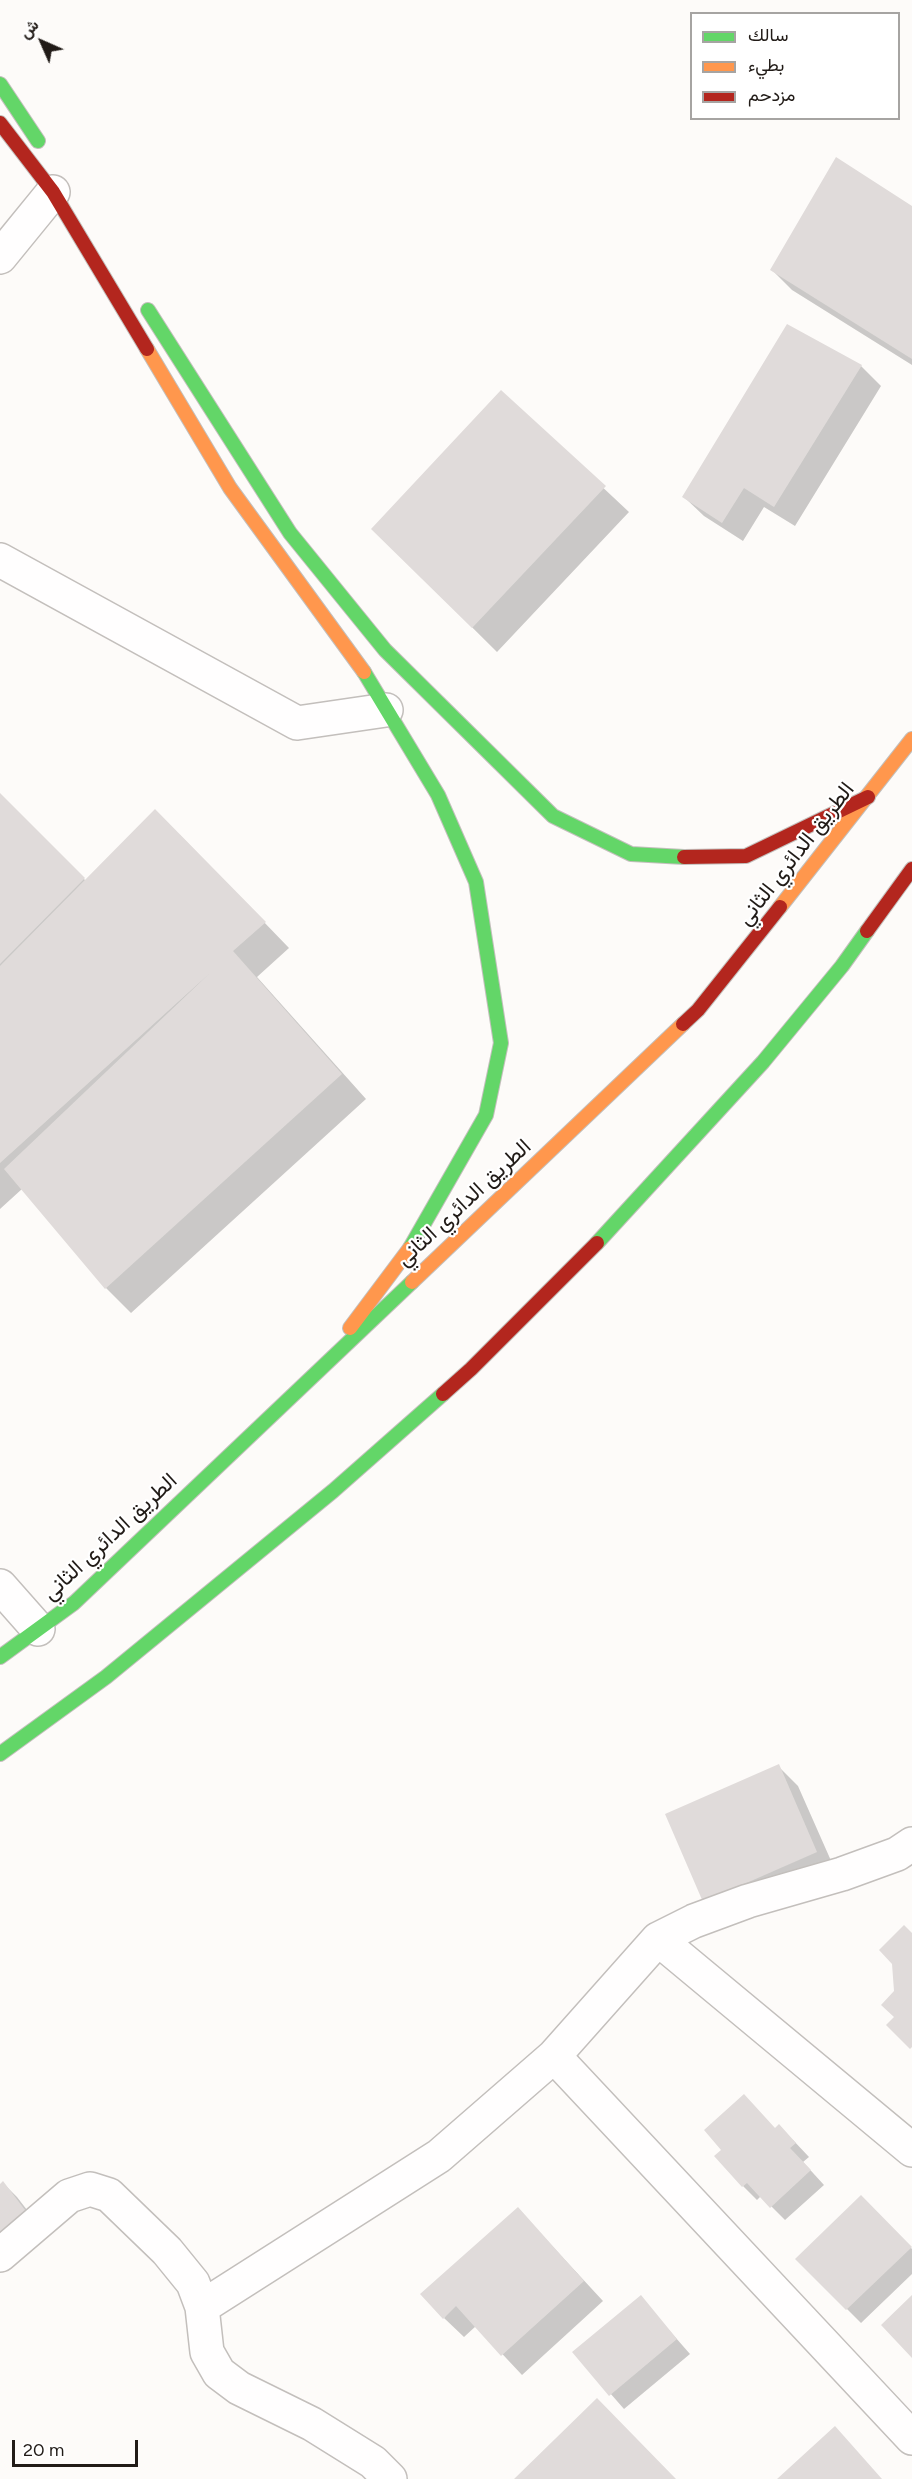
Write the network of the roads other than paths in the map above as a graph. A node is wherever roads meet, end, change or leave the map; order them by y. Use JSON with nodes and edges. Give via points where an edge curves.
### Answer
{"nodes":[{"id":1,"x":0,"y":84,"type":"edge"},
{"id":2,"x":0,"y":123,"type":"edge"},
{"id":3,"x":48,"y":157,"type":"dead end"},
{"id":4,"x":53,"y":192,"type":"junction"},
{"id":5,"x":0,"y":256,"type":"edge"},
{"id":6,"x":139,"y":295,"type":"dead end"},
{"id":7,"x":0,"y":560,"type":"edge"},
{"id":8,"x":386,"y":710,"type":"junction"},
{"id":9,"x":912,"y":739,"type":"edge"},
{"id":10,"x":868,"y":797,"type":"junction"},
{"id":11,"x":912,"y":869,"type":"edge"},
{"id":12,"x":322,"y":1366,"type":"junction"},
{"id":13,"x":0,"y":1587,"type":"edge"},
{"id":14,"x":38,"y":1629,"type":"junction"},
{"id":15,"x":0,"y":1657,"type":"edge"},
{"id":16,"x":0,"y":1754,"type":"edge"},
{"id":17,"x":912,"y":1844,"type":"edge"},
{"id":18,"x":658,"y":1939,"type":"junction"},
{"id":19,"x":554,"y":2056,"type":"junction"},
{"id":20,"x":912,"y":2150,"type":"edge"},
{"id":21,"x":0,"y":2255,"type":"edge"},
{"id":22,"x":202,"y":2307,"type":"junction"},
{"id":23,"x":912,"y":2438,"type":"edge"},
{"id":24,"x":390,"y":2479,"type":"edge"}],
"edges":[{"from":1,"to":3,"type":"main road"},
{"from":2,"to":4,"type":"main road"},
{"from":4,"to":5,"type":"street"},
{"from":4,"to":8,"type":"main road","via":[[230,488],[363,671]]},
{"from":6,"to":10,"type":"main road","via":[[290,532],[385,650],[553,816],[631,854],[746,856]]},
{"from":7,"to":8,"type":"street","via":[[297,723]]},
{"from":8,"to":12,"type":"main road","via":[[438,795],[476,882],[501,1043],[486,1115],[414,1243]]},
{"from":9,"to":10,"type":"main road","name":"الطريق الدائري الثاني"},
{"from":10,"to":12,"type":"main road","name":"الطريق الدائري الثاني","via":[[699,1010]]},
{"from":11,"to":16,"type":"main road","via":[[842,966],[763,1062],[597,1243],[471,1369],[333,1491],[143,1647]]},
{"from":12,"to":14,"type":"main road","name":"الطريق الدائري الثاني","via":[[74,1603]]},
{"from":13,"to":14,"type":"street"},
{"from":14,"to":15,"type":"main road","name":"الطريق الدائري الثاني"},
{"from":17,"to":18,"type":"street","via":[[897,1854],[842,1874],[748,1900]]},
{"from":18,"to":19,"type":"street"},
{"from":18,"to":20,"type":"street"},
{"from":19,"to":22,"type":"street","via":[[439,2156]]},
{"from":19,"to":23,"type":"street"},
{"from":21,"to":22,"type":"street","via":[[69,2196],[90,2189],[109,2195],[167,2251],[193,2283]]},
{"from":22,"to":24,"type":"street","via":[[207,2352],[219,2373],[239,2388],[322,2430],[373,2462]]}]}
